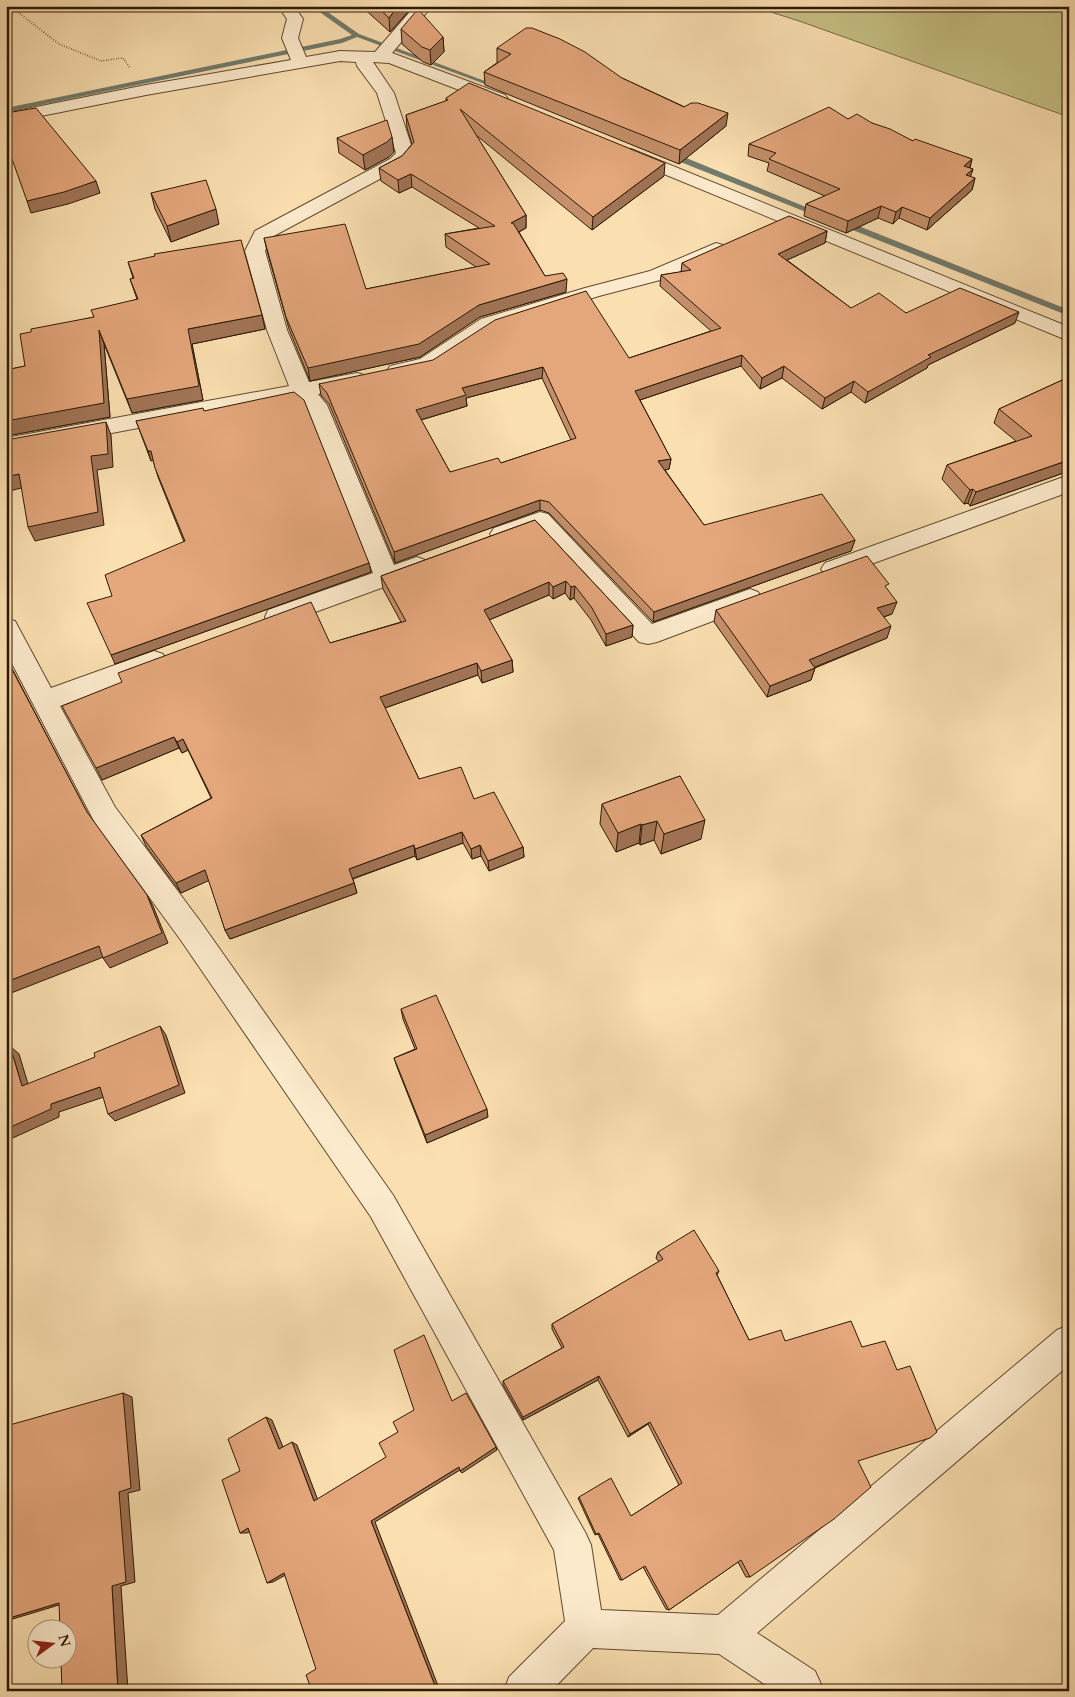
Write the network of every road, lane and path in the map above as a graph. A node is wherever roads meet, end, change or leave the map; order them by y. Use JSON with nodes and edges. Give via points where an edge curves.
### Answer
{"nodes":[{"id":1,"x":10,"y":6,"type":"edge"},
{"id":2,"x":286,"y":6,"type":"edge"},
{"id":3,"x":424,"y":6,"type":"edge"},
{"id":4,"x":297,"y":54,"type":"junction"},
{"id":5,"x":376,"y":55,"type":"junction"},
{"id":6,"x":133,"y":71,"type":"dead end"},
{"id":7,"x":512,"y":104,"type":"edge"},
{"id":8,"x":6,"y":118,"type":"edge"},
{"id":9,"x":613,"y":146,"type":"edge"},
{"id":10,"x":786,"y":218,"type":"junction"},
{"id":11,"x":760,"y":230,"type":"edge"},
{"id":12,"x":735,"y":241,"type":"edge"},
{"id":13,"x":1069,"y":335,"type":"edge"},
{"id":14,"x":302,"y":391,"type":"junction"},
{"id":15,"x":6,"y":446,"type":"edge"},
{"id":16,"x":1069,"y":483,"type":"edge"},
{"id":17,"x":486,"y":540,"type":"edge"},
{"id":18,"x":441,"y":557,"type":"edge"},
{"id":19,"x":813,"y":576,"type":"edge"},
{"id":20,"x":388,"y":577,"type":"junction"},
{"id":21,"x":767,"y":592,"type":"edge"},
{"id":22,"x":258,"y":624,"type":"edge"},
{"id":23,"x":6,"y":628,"type":"edge"},
{"id":24,"x":174,"y":654,"type":"edge"},
{"id":25,"x":45,"y":701,"type":"junction"},
{"id":26,"x":1069,"y":1342,"type":"edge"},
{"id":27,"x":585,"y":1628,"type":"junction"},
{"id":28,"x":725,"y":1635,"type":"junction"},
{"id":29,"x":523,"y":1691,"type":"edge"},
{"id":30,"x":805,"y":1691,"type":"edge"}],
"edges":[{"from":1,"to":6,"type":"path","via":[[59,44],[101,61],[123,58]]},
{"from":2,"to":4,"type":"street","via":[[295,18],[290,38]]},
{"from":3,"to":5,"type":"street"},
{"from":4,"to":5,"type":"street","via":[[324,58]]},
{"from":4,"to":8,"type":"street","via":[[146,90]]},
{"from":5,"to":7,"type":"street"},
{"from":5,"to":14,"type":"street","via":[[365,66],[385,93],[405,154],[396,163],[262,235],[255,251],[277,330]]},
{"from":9,"to":10,"type":"street"},
{"from":10,"to":11,"type":"street"},
{"from":10,"to":13,"type":"street"},
{"from":12,"to":14,"type":"street","via":[[657,275],[488,324],[428,364]]},
{"from":14,"to":15,"type":"street"},
{"from":14,"to":20,"type":"street","via":[[316,405]]},
{"from":16,"to":19,"type":"street"},
{"from":17,"to":21,"type":"street","via":[[540,520],[648,635]]},
{"from":18,"to":20,"type":"street"},
{"from":20,"to":22,"type":"street"},
{"from":23,"to":25,"type":"street"},
{"from":24,"to":25,"type":"street"},
{"from":25,"to":27,"type":"street","via":[[105,815],[190,930],[382,1206],[572,1545]]},
{"from":26,"to":28,"type":"street"},
{"from":27,"to":28,"type":"street"},
{"from":27,"to":29,"type":"street"},
{"from":28,"to":30,"type":"street","via":[[801,1685]]}]}
